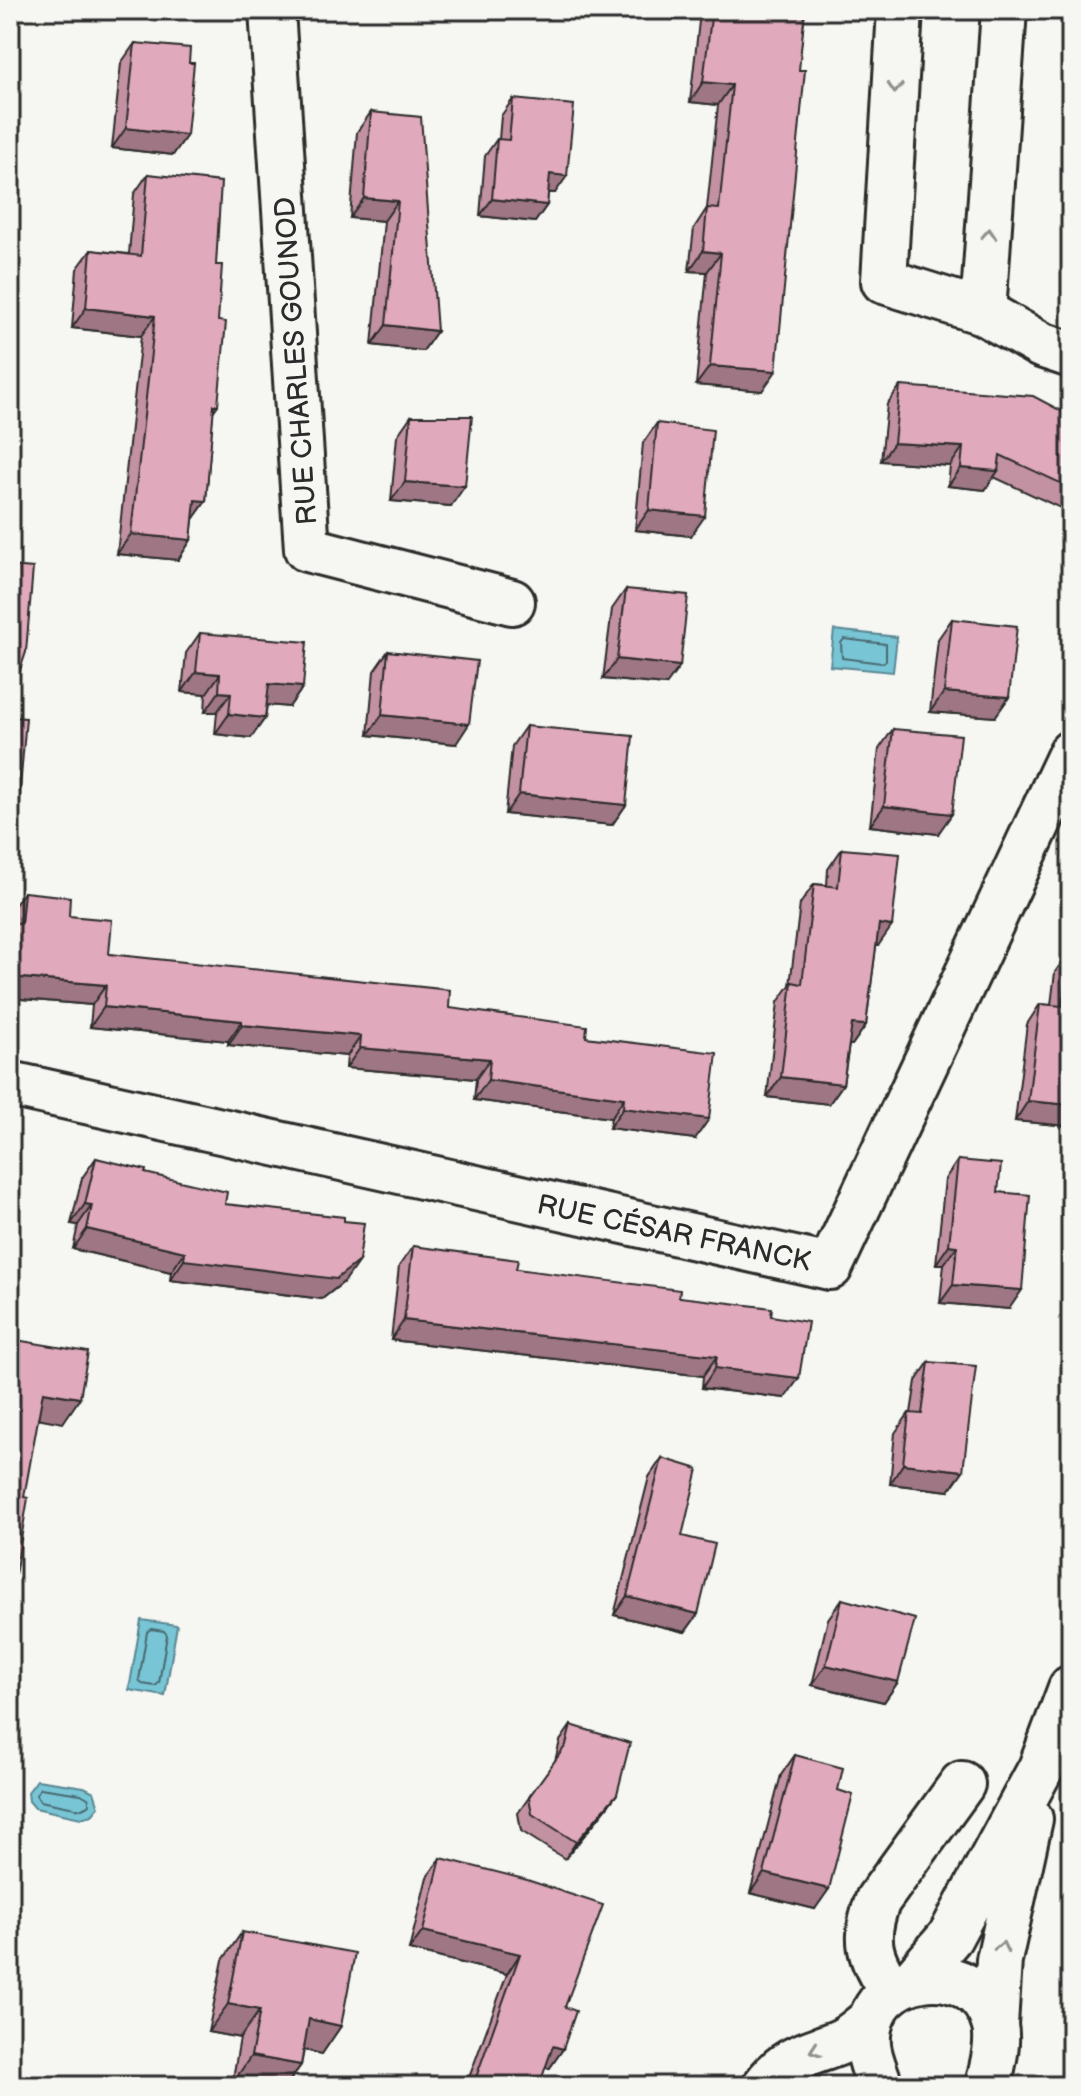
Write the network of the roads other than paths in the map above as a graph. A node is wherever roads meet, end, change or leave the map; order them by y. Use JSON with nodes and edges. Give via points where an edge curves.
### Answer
{"nodes":[{"id":1,"x":272,"y":10,"type":"edge"},
{"id":2,"x":900,"y":10,"type":"edge"},
{"id":3,"x":1004,"y":10,"type":"edge"},
{"id":4,"x":983,"y":312,"type":"junction"},
{"id":5,"x":1071,"y":355,"type":"edge"},
{"id":6,"x":512,"y":602,"type":"dead end"},
{"id":7,"x":1071,"y":753,"type":"edge"},
{"id":8,"x":10,"y":1084,"type":"edge"},
{"id":9,"x":1071,"y":1688,"type":"edge"},
{"id":10,"x":1041,"y":1768,"type":"junction"},
{"id":11,"x":962,"y":1784,"type":"dead end"},
{"id":12,"x":892,"y":1997,"type":"junction"},
{"id":13,"x":995,"y":2025,"type":"junction"},
{"id":14,"x":765,"y":2086,"type":"edge"},
{"id":15,"x":880,"y":2086,"type":"edge"},
{"id":16,"x":988,"y":2086,"type":"edge"}],
"edges":[{"from":1,"to":6,"type":"street","name":"RUE CHARLES GOUNOD","via":[[307,549]]},
{"from":2,"to":4,"type":"street","one_way":true,"via":[[884,281]]},
{"from":4,"to":3,"type":"street","one_way":true},
{"from":4,"to":5,"type":"street","via":[[1041,345]]},
{"from":7,"to":8,"type":"street","name":"RUE CÉSAR FRANCK","via":[[830,1267]]},
{"from":9,"to":10,"type":"street"},
{"from":10,"to":12,"type":"street","via":[[950,1937]]},
{"from":13,"to":10,"type":"street","one_way":true,"via":[[999,1960]]},
{"from":11,"to":12,"type":"street","via":[[871,1917],[871,1956]]},
{"from":12,"to":13,"type":"street","via":[[933,1977],[953,1980],[985,2005]]},
{"from":12,"to":14,"type":"street","one_way":true,"via":[[842,2041],[783,2065]]},
{"from":12,"to":15,"type":"street","via":[[868,2048]]},
{"from":13,"to":16,"type":"street"}]}
